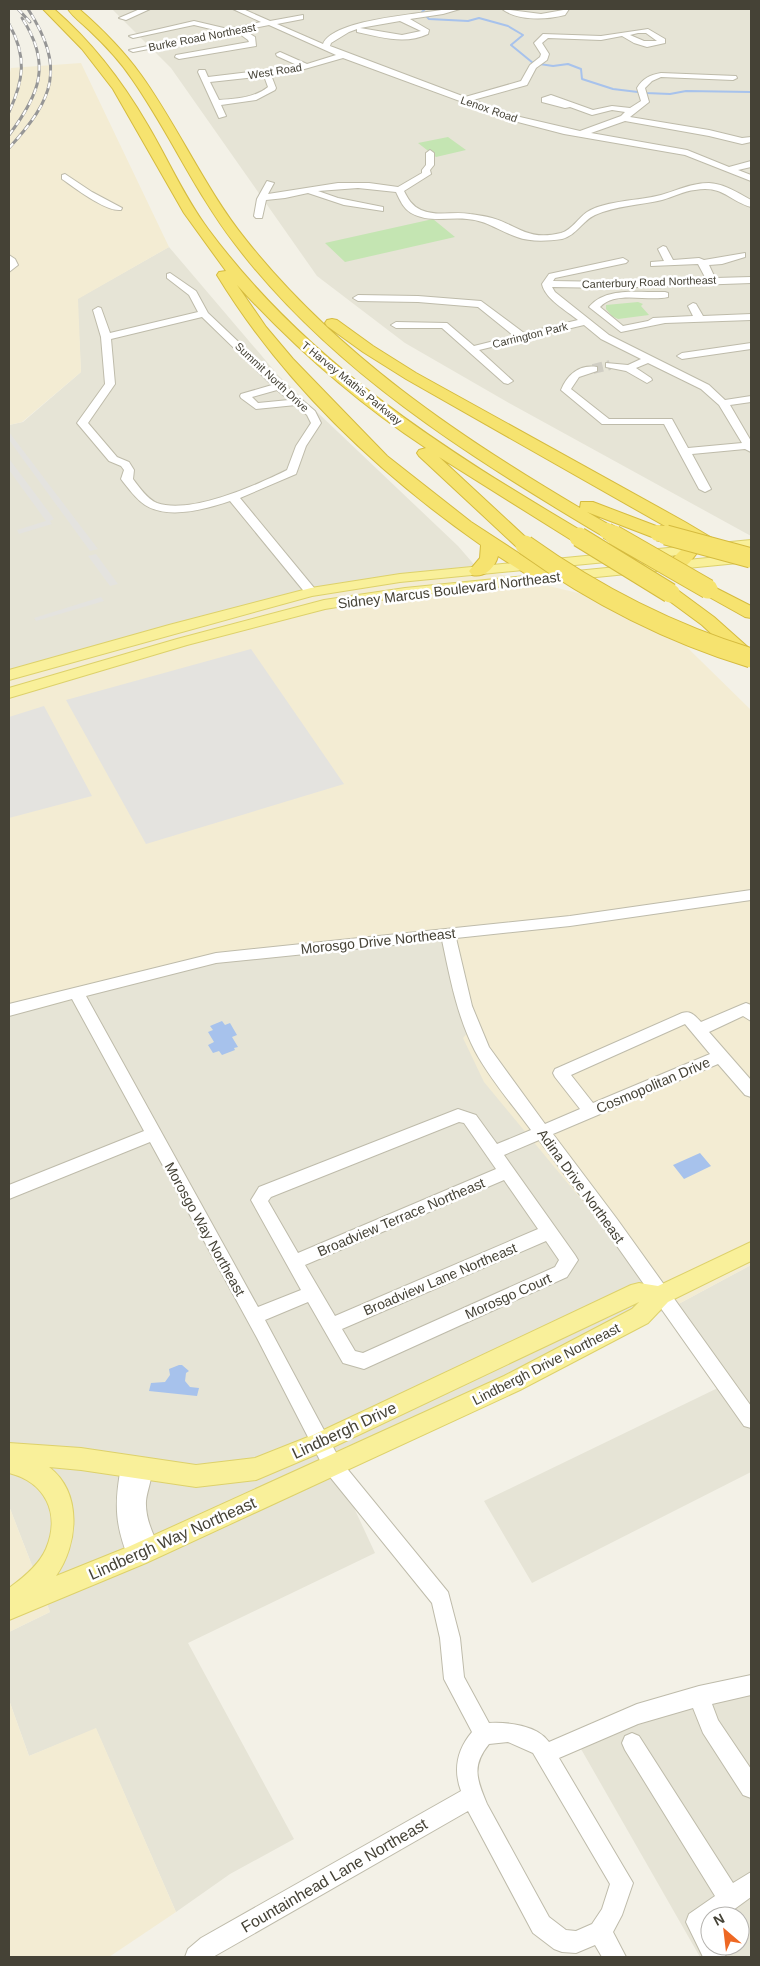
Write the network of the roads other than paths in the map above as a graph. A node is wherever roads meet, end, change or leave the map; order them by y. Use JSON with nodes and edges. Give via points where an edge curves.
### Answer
{"nodes":[{"id":1,"x":48,"y":9,"type":"edge"},
{"id":2,"x":73,"y":9,"type":"edge"},
{"id":3,"x":146,"y":9,"type":"edge"},
{"id":4,"x":237,"y":9,"type":"edge"},
{"id":5,"x":298,"y":9,"type":"edge"},
{"id":6,"x":456,"y":9,"type":"edge"},
{"id":7,"x":506,"y":9,"type":"edge"},
{"id":8,"x":547,"y":9,"type":"edge"},
{"id":9,"x":565,"y":9,"type":"edge"},
{"id":10,"x":541,"y":15,"type":"junction"},
{"id":11,"x":123,"y":18,"type":"dead end"},
{"id":12,"x":403,"y":19,"type":"junction"},
{"id":13,"x":272,"y":23,"type":"junction"},
{"id":14,"x":353,"y":28,"type":"junction"},
{"id":15,"x":239,"y":30,"type":"junction"},
{"id":16,"x":228,"y":32,"type":"junction"},
{"id":17,"x":623,"y":34,"type":"dead end"},
{"id":18,"x":133,"y":36,"type":"dead end"},
{"id":19,"x":324,"y":46,"type":"junction"},
{"id":20,"x":133,"y":50,"type":"dead end"},
{"id":21,"x":280,"y":54,"type":"dead end"},
{"id":22,"x":343,"y":55,"type":"junction"},
{"id":23,"x":178,"y":57,"type":"dead end"},
{"id":24,"x":306,"y":66,"type":"junction"},
{"id":25,"x":267,"y":74,"type":"junction"},
{"id":26,"x":733,"y":78,"type":"dead end"},
{"id":27,"x":464,"y":100,"type":"junction"},
{"id":28,"x":216,"y":103,"type":"junction"},
{"id":29,"x":568,"y":105,"type":"dead end"},
{"id":30,"x":631,"y":111,"type":"junction"},
{"id":31,"x":222,"y":116,"type":"dead end"},
{"id":32,"x":624,"y":118,"type":"junction"},
{"id":33,"x":709,"y":133,"type":"junction"},
{"id":34,"x":581,"y":134,"type":"junction"},
{"id":35,"x":751,"y":135,"type":"edge"},
{"id":36,"x":751,"y":140,"type":"edge"},
{"id":37,"x":180,"y":147,"type":"junction"},
{"id":38,"x":430,"y":153,"type":"dead end"},
{"id":39,"x":751,"y":164,"type":"edge"},
{"id":40,"x":730,"y":169,"type":"junction"},
{"id":41,"x":65,"y":177,"type":"dead end"},
{"id":42,"x":751,"y":178,"type":"edge"},
{"id":43,"x":270,"y":183,"type":"dead end"},
{"id":44,"x":310,"y":190,"type":"junction"},
{"id":45,"x":399,"y":190,"type":"junction"},
{"id":46,"x":265,"y":197,"type":"junction"},
{"id":47,"x":751,"y":204,"type":"edge"},
{"id":48,"x":118,"y":208,"type":"dead end"},
{"id":49,"x":380,"y":209,"type":"dead end"},
{"id":50,"x":259,"y":216,"type":"dead end"},
{"id":51,"x":201,"y":230,"type":"junction"},
{"id":52,"x":663,"y":249,"type":"dead end"},
{"id":53,"x":742,"y":255,"type":"dead end"},
{"id":54,"x":9,"y":258,"type":"edge"},
{"id":55,"x":623,"y":261,"type":"dead end"},
{"id":56,"x":670,"y":263,"type":"junction"},
{"id":57,"x":703,"y":263,"type":"junction"},
{"id":58,"x":654,"y":264,"type":"dead end"},
{"id":59,"x":9,"y":269,"type":"edge"},
{"id":60,"x":170,"y":276,"type":"dead end"},
{"id":61,"x":751,"y":280,"type":"edge"},
{"id":62,"x":712,"y":281,"type":"junction"},
{"id":63,"x":547,"y":284,"type":"junction"},
{"id":64,"x":419,"y":286,"type":"dead end"},
{"id":65,"x":665,"y":295,"type":"dead end"},
{"id":66,"x":358,"y":298,"type":"dead end"},
{"id":67,"x":418,"y":299,"type":"junction"},
{"id":68,"x":751,"y":308,"type":"edge"},
{"id":69,"x":98,"y":310,"type":"dead end"},
{"id":70,"x":204,"y":314,"type":"junction"},
{"id":71,"x":751,"y":317,"type":"edge"},
{"id":72,"x":700,"y":320,"type":"junction"},
{"id":73,"x":586,"y":321,"type":"junction"},
{"id":74,"x":396,"y":325,"type":"dead end"},
{"id":75,"x":621,"y":329,"type":"junction"},
{"id":76,"x":106,"y":337,"type":"junction"},
{"id":77,"x":522,"y":337,"type":"junction"},
{"id":78,"x":605,"y":337,"type":"junction"},
{"id":79,"x":751,"y":346,"type":"edge"},
{"id":80,"x":473,"y":350,"type":"junction"},
{"id":81,"x":682,"y":356,"type":"dead end"},
{"id":82,"x":648,"y":359,"type":"junction"},
{"id":83,"x":610,"y":365,"type":"tunnel mouth"},
{"id":84,"x":629,"y":368,"type":"junction"},
{"id":85,"x":594,"y":369,"type":"tunnel mouth"},
{"id":86,"x":647,"y":380,"type":"dead end"},
{"id":87,"x":508,"y":381,"type":"dead end"},
{"id":88,"x":279,"y":386,"type":"junction"},
{"id":89,"x":751,"y":399,"type":"edge"},
{"id":90,"x":298,"y":402,"type":"junction"},
{"id":91,"x":375,"y":403,"type":"junction"},
{"id":92,"x":722,"y":403,"type":"junction"},
{"id":93,"x":750,"y":447,"type":"edge"},
{"id":94,"x":684,"y":452,"type":"junction"},
{"id":95,"x":494,"y":461,"type":"junction"},
{"id":96,"x":705,"y":489,"type":"dead end"},
{"id":97,"x":233,"y":497,"type":"junction"},
{"id":98,"x":679,"y":526,"type":"junction"},
{"id":99,"x":490,"y":543,"type":"junction"},
{"id":100,"x":751,"y":544,"type":"edge"},
{"id":101,"x":714,"y":547,"type":"junction"},
{"id":102,"x":690,"y":550,"type":"junction"},
{"id":103,"x":751,"y":558,"type":"edge"},
{"id":104,"x":526,"y":566,"type":"junction"},
{"id":105,"x":674,"y":566,"type":"junction"},
{"id":106,"x":478,"y":571,"type":"junction"},
{"id":107,"x":546,"y":579,"type":"junction"},
{"id":108,"x":311,"y":592,"type":"junction"},
{"id":109,"x":751,"y":613,"type":"edge"},
{"id":110,"x":751,"y":659,"type":"edge"},
{"id":111,"x":9,"y":675,"type":"edge"},
{"id":112,"x":9,"y":693,"type":"edge"},
{"id":113,"x":751,"y":894,"type":"edge"},
{"id":114,"x":448,"y":934,"type":"junction"},
{"id":115,"x":76,"y":992,"type":"junction"},
{"id":116,"x":9,"y":1010,"type":"edge"},
{"id":117,"x":751,"y":1015,"type":"edge"},
{"id":118,"x":698,"y":1030,"type":"junction"},
{"id":119,"x":721,"y":1056,"type":"junction"},
{"id":120,"x":751,"y":1090,"type":"edge"},
{"id":121,"x":591,"y":1112,"type":"junction"},
{"id":122,"x":542,"y":1133,"type":"junction"},
{"id":123,"x":153,"y":1134,"type":"junction"},
{"id":124,"x":493,"y":1152,"type":"junction"},
{"id":125,"x":507,"y":1172,"type":"junction"},
{"id":126,"x":9,"y":1192,"type":"edge"},
{"id":127,"x":549,"y":1232,"type":"junction"},
{"id":128,"x":751,"y":1251,"type":"edge"},
{"id":129,"x":294,"y":1262,"type":"junction"},
{"id":130,"x":312,"y":1293,"type":"junction"},
{"id":131,"x":660,"y":1295,"type":"junction"},
{"id":132,"x":254,"y":1317,"type":"junction"},
{"id":133,"x":331,"y":1326,"type":"junction"},
{"id":134,"x":751,"y":1420,"type":"edge"},
{"id":135,"x":321,"y":1442,"type":"junction"},
{"id":136,"x":9,"y":1454,"type":"edge"},
{"id":137,"x":9,"y":1462,"type":"edge"},
{"id":138,"x":333,"y":1466,"type":"junction"},
{"id":139,"x":136,"y":1468,"type":"junction"},
{"id":140,"x":143,"y":1552,"type":"junction"},
{"id":141,"x":9,"y":1602,"type":"edge"},
{"id":142,"x":9,"y":1608,"type":"edge"},
{"id":143,"x":751,"y":1685,"type":"edge"},
{"id":144,"x":699,"y":1696,"type":"junction"},
{"id":145,"x":484,"y":1734,"type":"junction"},
{"id":146,"x":632,"y":1743,"type":"dead end"},
{"id":147,"x":545,"y":1754,"type":"junction"},
{"id":148,"x":751,"y":1787,"type":"edge"},
{"id":149,"x":473,"y":1796,"type":"junction"},
{"id":150,"x":751,"y":1883,"type":"edge"},
{"id":151,"x":730,"y":1899,"type":"junction"},
{"id":152,"x":600,"y":1932,"type":"junction"},
{"id":153,"x":196,"y":1957,"type":"edge"},
{"id":154,"x":615,"y":1957,"type":"edge"},
{"id":155,"x":715,"y":1957,"type":"edge"}],
"edges":[{"from":1,"to":51,"type":"highway","name":"T Harvey Mathis Parkway","via":[[90,51],[120,89]]},
{"from":2,"to":37,"type":"highway","name":"T Harvey Mathis Parkway","via":[[133,72]]},
{"from":3,"to":11,"type":"street"},
{"from":4,"to":13,"type":"street","name":"Lenox Road"},
{"from":5,"to":13,"type":"street","name":"Burke Road Northeast"},
{"from":6,"to":12,"type":"street"},
{"from":7,"to":10,"type":"street"},
{"from":8,"to":10,"type":"street"},
{"from":9,"to":10,"type":"street","via":[[556,15]]},
{"from":12,"to":14,"type":"street"},
{"from":12,"to":14,"type":"street","via":[[425,32],[402,36]]},
{"from":13,"to":15,"type":"street","name":"Burke Road Northeast"},
{"from":13,"to":19,"type":"street","name":"Lenox Road"},
{"from":14,"to":19,"type":"street","via":[[349,35],[333,45]]},
{"from":15,"to":16,"type":"street","name":"Burke Road Northeast"},
{"from":15,"to":23,"type":"street","via":[[254,42]]},
{"from":16,"to":18,"type":"street","via":[[194,24]]},
{"from":16,"to":20,"type":"street","name":"Burke Road Northeast"},
{"from":17,"to":27,"type":"street","via":[[601,38],[546,36],[538,44],[544,58],[524,82]]},
{"from":19,"to":22,"type":"street","name":"Lenox Road"},
{"from":21,"to":24,"type":"street"},
{"from":22,"to":24,"type":"street","name":"West Road"},
{"from":22,"to":27,"type":"street","name":"Lenox Road"},
{"from":24,"to":25,"type":"street","name":"West Road"},
{"from":25,"to":28,"type":"street","via":[[272,88],[268,92],[243,100]]},
{"from":25,"to":28,"type":"street","name":"West Road","via":[[204,76]]},
{"from":26,"to":30,"type":"street","via":[[661,75],[646,80],[645,102]]},
{"from":27,"to":34,"type":"street","name":"Lenox Road","via":[[532,123]]},
{"from":28,"to":31,"type":"street"},
{"from":29,"to":30,"type":"street","via":[[592,113],[612,108]]},
{"from":30,"to":32,"type":"street"},
{"from":32,"to":33,"type":"street"},
{"from":32,"to":34,"type":"street"},
{"from":33,"to":35,"type":"street","via":[[722,131]]},
{"from":33,"to":36,"type":"street","via":[[742,142]]},
{"from":34,"to":40,"type":"street","name":"Lenox Road","via":[[670,150]]},
{"from":37,"to":95,"type":"highway","name":"T Harvey Mathis Parkway","via":[[203,190],[226,223],[268,277],[303,314],[369,372]]},
{"from":37,"to":98,"type":"highway","via":[[266,258],[333,324],[411,376]]},
{"from":38,"to":45,"type":"street","via":[[427,174]]},
{"from":39,"to":40,"type":"street"},
{"from":40,"to":42,"type":"street","name":"Lenox Road"},
{"from":41,"to":48,"type":"street","via":[[89,194]]},
{"from":43,"to":46,"type":"street","via":[[265,189]]},
{"from":44,"to":45,"type":"street","via":[[369,186]]},
{"from":44,"to":46,"type":"street"},
{"from":44,"to":49,"type":"street","via":[[325,198]]},
{"from":45,"to":47,"type":"street","via":[[406,204],[430,217],[468,216],[490,220],[520,235],[542,238],[570,233],[590,214],[603,209],[693,188],[711,186],[726,190]]},
{"from":46,"to":50,"type":"street","via":[[259,207]]},
{"from":51,"to":91,"type":"highway","name":"T Harvey Mathis Parkway","via":[[278,319]]},
{"from":51,"to":99,"type":"highway","via":[[208,249],[238,300],[290,366],[385,462]]},
{"from":52,"to":56,"type":"street"},
{"from":53,"to":57,"type":"street"},
{"from":54,"to":59,"type":"street","via":[[13,265]]},
{"from":55,"to":63,"type":"street","via":[[552,276]]},
{"from":56,"to":57,"type":"street"},
{"from":56,"to":58,"type":"street"},
{"from":57,"to":62,"type":"street"},
{"from":60,"to":70,"type":"street","name":"Summit North Drive","via":[[193,293]]},
{"from":61,"to":62,"type":"street","name":"Canterbury Road Northeast"},
{"from":62,"to":63,"type":"street","name":"Canterbury Road Northeast"},
{"from":63,"to":73,"type":"street","via":[[552,294]]},
{"from":64,"to":67,"type":"street"},
{"from":65,"to":75,"type":"street","via":[[602,299],[594,307]]},
{"from":66,"to":67,"type":"street"},
{"from":67,"to":77,"type":"street","via":[[482,304]]},
{"from":68,"to":72,"type":"street","via":[[694,308]]},
{"from":69,"to":76,"type":"street","name":"Summit North Drive"},
{"from":70,"to":76,"type":"street"},
{"from":70,"to":88,"type":"street","name":"Summit North Drive"},
{"from":71,"to":72,"type":"street"},
{"from":72,"to":75,"type":"street","via":[[644,323]]},
{"from":73,"to":77,"type":"street","name":"Carrington Park"},
{"from":73,"to":78,"type":"street"},
{"from":74,"to":80,"type":"street","via":[[444,325]]},
{"from":75,"to":78,"type":"street"},
{"from":76,"to":97,"type":"street","name":"Summit North Drive","via":[[110,384],[82,423],[113,459],[124,464],[129,470],[127,479],[153,506],[188,507]]},
{"from":77,"to":80,"type":"street","name":"Carrington Park"},
{"from":78,"to":82,"type":"street"},
{"from":79,"to":81,"type":"street"},
{"from":80,"to":87,"type":"street"},
{"from":82,"to":84,"type":"street"},
{"from":82,"to":92,"type":"street","via":[[692,379]]},
{"from":83,"to":84,"type":"street"},
{"from":84,"to":86,"type":"street"},
{"from":85,"to":94,"type":"street","via":[[575,374],[566,390],[606,422],[668,421]]},
{"from":88,"to":90,"type":"street","name":"Summit North Drive"},
{"from":88,"to":90,"type":"street","via":[[245,396],[256,406]]},
{"from":89,"to":92,"type":"street"},
{"from":90,"to":97,"type":"street","name":"Summit North Drive","via":[[311,413],[316,423],[296,454],[292,472]]},
{"from":91,"to":110,"type":"highway","name":"T Harvey Mathis Parkway","bridge":true,"via":[[458,463],[670,593]]},
{"from":91,"to":110,"type":"highway","bridge":true,"via":[[465,492],[558,570],[639,616]]},
{"from":92,"to":93,"type":"street"},
{"from":93,"to":94,"type":"street"},
{"from":94,"to":96,"type":"street"},
{"from":95,"to":103,"type":"highway","bridge":true,"via":[[564,497],[658,533]]},
{"from":95,"to":109,"type":"highway","name":"T Harvey Mathis Parkway","bridge":true,"via":[[539,491]]},
{"from":97,"to":108,"type":"street"},
{"from":98,"to":101,"type":"highway"},
{"from":98,"to":102,"type":"highway"},
{"from":99,"to":104,"type":"highway"},
{"from":99,"to":106,"type":"highway","via":[[489,559]]},
{"from":100,"to":101,"type":"main road","name":"Sidney Marcus Boulevard Northeast"},
{"from":101,"to":102,"type":"main road","name":"Sidney Marcus Boulevard Northeast"},
{"from":102,"to":104,"type":"main road","name":"Sidney Marcus Boulevard Northeast"},
{"from":102,"to":105,"type":"highway"},
{"from":103,"to":105,"type":"main road","name":"Sidney Marcus Boulevard Northeast"},
{"from":104,"to":106,"type":"main road","name":"Sidney Marcus Boulevard Northeast"},
{"from":104,"to":107,"type":"highway"},
{"from":105,"to":107,"type":"main road","name":"Sidney Marcus Boulevard Northeast"},
{"from":106,"to":108,"type":"main road","name":"Sidney Marcus Boulevard Northeast"},
{"from":107,"to":112,"type":"main road","name":"Sidney Marcus Boulevard Northeast","via":[[405,592],[324,605],[182,642]]},
{"from":108,"to":111,"type":"main road","name":"Sidney Marcus Boulevard Northeast"},
{"from":113,"to":114,"type":"street","name":"Morosgo Drive Northeast","via":[[570,921]]},
{"from":114,"to":115,"type":"street","name":"Morosgo Drive Northeast","via":[[216,958]]},
{"from":114,"to":122,"type":"street","name":"Adina Drive Northeast","via":[[472,1029],[482,1050]]},
{"from":115,"to":116,"type":"street","name":"Morosgo Drive Northeast"},
{"from":115,"to":123,"type":"street","name":"Morosgo Way Northeast"},
{"from":117,"to":118,"type":"street","via":[[746,1009]]},
{"from":118,"to":119,"type":"street"},
{"from":118,"to":121,"type":"street","via":[[687,1016],[561,1073]]},
{"from":119,"to":120,"type":"street","name":"Cosmopolitan Drive"},
{"from":119,"to":121,"type":"street","name":"Cosmopolitan Drive"},
{"from":121,"to":122,"type":"street","name":"Cosmopolitan Drive"},
{"from":122,"to":124,"type":"street","name":"Cosmopolitan Drive"},
{"from":122,"to":131,"type":"street","name":"Adina Drive Northeast"},
{"from":123,"to":126,"type":"street"},
{"from":123,"to":132,"type":"street","name":"Morosgo Way Northeast"},
{"from":124,"to":125,"type":"street","name":"Morosgo Court"},
{"from":124,"to":129,"type":"street","name":"Morosgo Court","via":[[470,1119],[458,1115],[265,1192],[259,1200]]},
{"from":125,"to":127,"type":"street","name":"Morosgo Court"},
{"from":125,"to":129,"type":"street","name":"Broadview Terrace Northeast"},
{"from":127,"to":133,"type":"street","name":"Broadview Lane Northeast"},
{"from":127,"to":133,"type":"street","name":"Morosgo Court","via":[[569,1260],[561,1272],[364,1361],[349,1358]]},
{"from":128,"to":131,"type":"main road","name":"Lindbergh Drive Northeast"},
{"from":129,"to":130,"type":"street","name":"Morosgo Court"},
{"from":130,"to":132,"type":"street"},
{"from":130,"to":133,"type":"street","name":"Morosgo Court"},
{"from":131,"to":134,"type":"street","name":"Adina Drive Northeast"},
{"from":131,"to":135,"type":"main road","name":"Lindbergh Drive","via":[[639,1292]]},
{"from":131,"to":138,"type":"main road","name":"Lindbergh Drive Northeast","via":[[640,1316],[512,1383]]},
{"from":132,"to":135,"type":"street","name":"Morosgo Way Northeast"},
{"from":135,"to":138,"type":"street","name":"Morosgo Way Northeast"},
{"from":135,"to":139,"type":"main road","name":"Lindbergh Drive","via":[[256,1469],[196,1476]]},
{"from":136,"to":139,"type":"main road","name":"Lindbergh Drive","via":[[81,1459]]},
{"from":137,"to":141,"type":"main road","via":[[35,1471],[46,1480],[54,1490],[63,1519],[58,1549],[50,1565],[31,1587]]},
{"from":138,"to":140,"type":"main road","name":"Lindbergh Way Northeast"},
{"from":138,"to":145,"type":"street","name":"Morosgo Way Northeast","via":[[441,1599],[450,1638],[454,1679]]},
{"from":139,"to":140,"type":"street","via":[[124,1514],[127,1532]]},
{"from":140,"to":142,"type":"main road","name":"Lindbergh Way Northeast"},
{"from":143,"to":144,"type":"street"},
{"from":144,"to":147,"type":"street","via":[[636,1714]]},
{"from":144,"to":148,"type":"street","via":[[710,1726]]},
{"from":145,"to":147,"type":"street","via":[[508,1732],[528,1738]]},
{"from":145,"to":149,"type":"street","via":[[469,1752],[465,1768]]},
{"from":146,"to":151,"type":"street"},
{"from":147,"to":152,"type":"street","via":[[622,1883],[611,1915]]},
{"from":149,"to":152,"type":"street","via":[[541,1925],[562,1941],[576,1942]]},
{"from":149,"to":153,"type":"street","name":"Fountainhead Lane Northeast","via":[[209,1946]]},
{"from":150,"to":151,"type":"street"},
{"from":151,"to":155,"type":"street","via":[[697,1922]]},
{"from":152,"to":154,"type":"street"}]}
